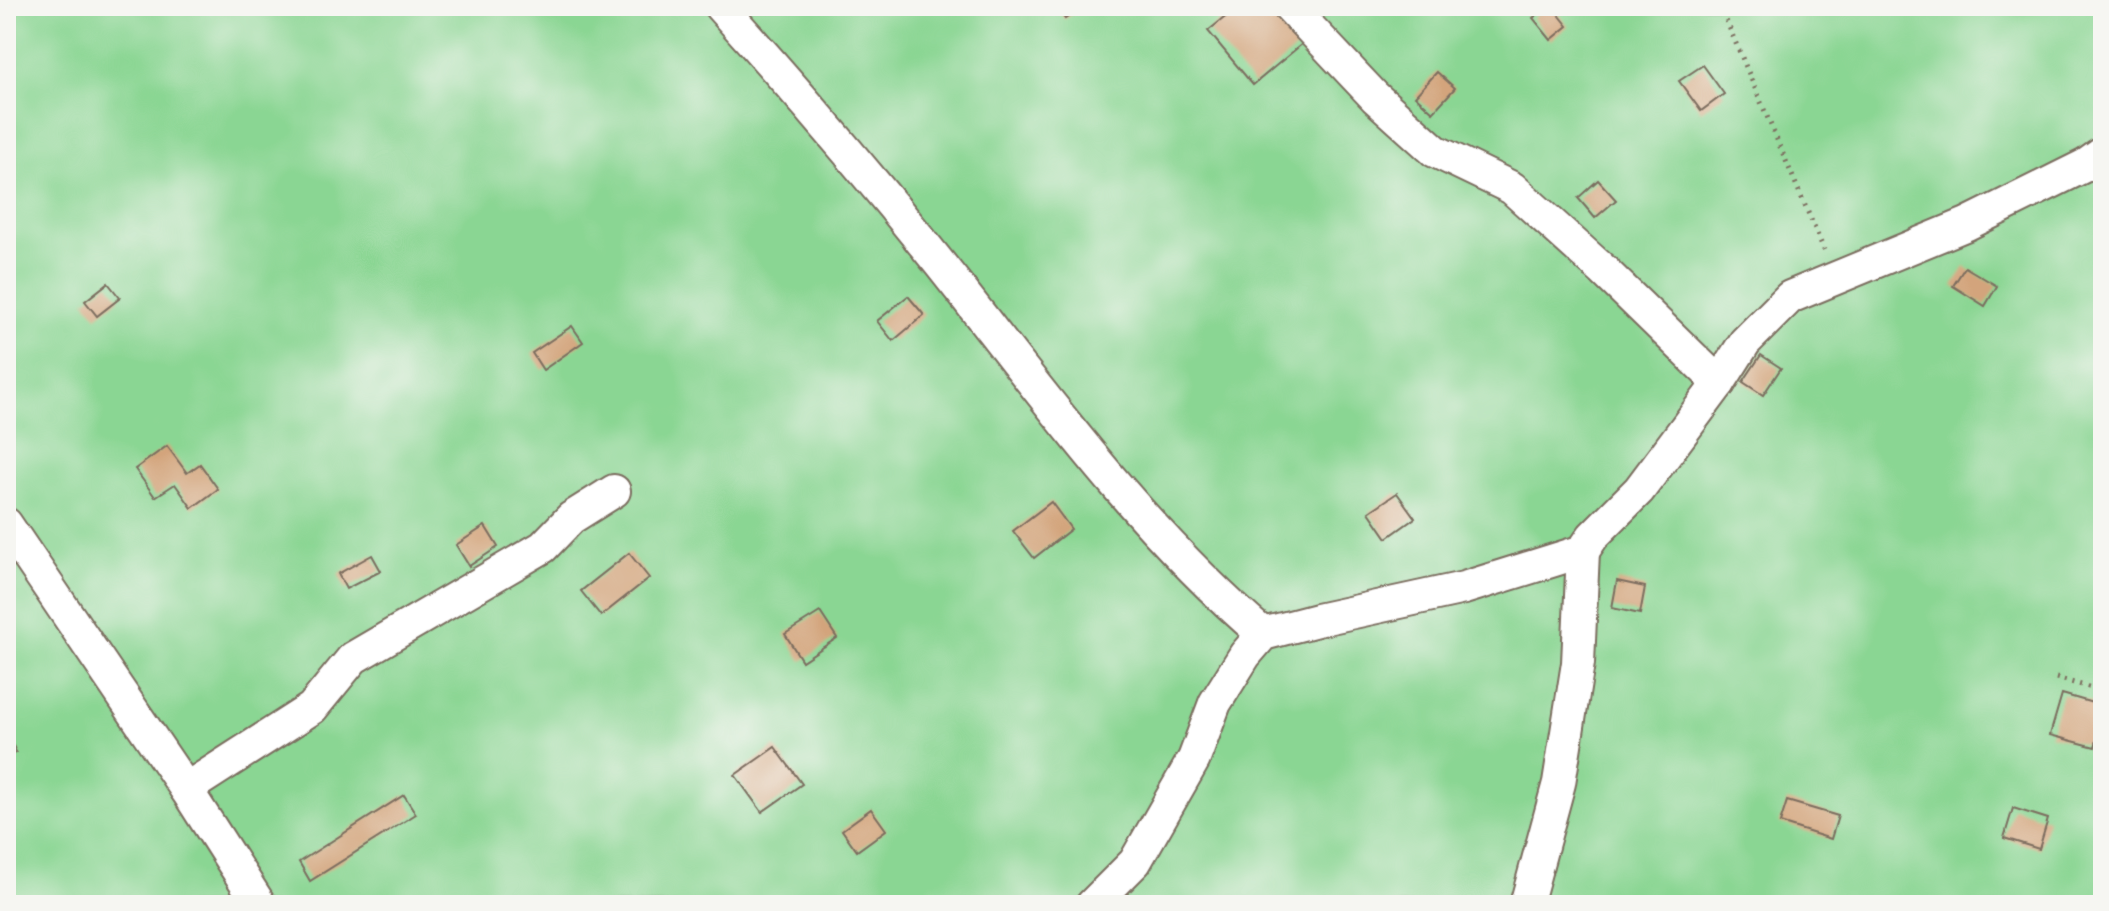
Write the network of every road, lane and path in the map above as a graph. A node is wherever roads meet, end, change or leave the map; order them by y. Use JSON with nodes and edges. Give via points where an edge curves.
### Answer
{"nodes":[{"id":1,"x":720,"y":6,"type":"edge"},
{"id":2,"x":1289,"y":6,"type":"edge"},
{"id":3,"x":1720,"y":6,"type":"edge"},
{"id":4,"x":2103,"y":153,"type":"edge"},
{"id":5,"x":1835,"y":277,"type":"junction"},
{"id":6,"x":1719,"y":383,"type":"junction"},
{"id":7,"x":614,"y":491,"type":"dead end"},
{"id":8,"x":6,"y":524,"type":"edge"},
{"id":9,"x":1583,"y":551,"type":"junction"},
{"id":10,"x":1263,"y":634,"type":"junction"},
{"id":11,"x":2056,"y":678,"type":"dead end"},
{"id":12,"x":2103,"y":691,"type":"edge"},
{"id":13,"x":186,"y":789,"type":"junction"},
{"id":14,"x":260,"y":905,"type":"edge"},
{"id":15,"x":1092,"y":905,"type":"edge"},
{"id":16,"x":1526,"y":905,"type":"edge"}],
"edges":[{"from":1,"to":10,"type":"street","via":[[850,152],[1113,483],[1219,597]]},
{"from":2,"to":6,"type":"street","via":[[1435,151],[1512,188]]},
{"from":3,"to":5,"type":"path"},
{"from":4,"to":5,"type":"street","via":[[1967,224]]},
{"from":5,"to":6,"type":"street","via":[[1790,297],[1745,342]]},
{"from":6,"to":9,"type":"street","via":[[1639,490]]},
{"from":7,"to":13,"type":"street","via":[[571,518],[543,547],[353,658],[312,708]]},
{"from":8,"to":13,"type":"street"},
{"from":9,"to":10,"type":"street","via":[[1464,588]]},
{"from":9,"to":16,"type":"street","via":[[1578,663],[1559,783]]},
{"from":10,"to":15,"type":"street","via":[[1215,703],[1194,759],[1135,862]]},
{"from":11,"to":12,"type":"path"},
{"from":13,"to":14,"type":"street"}]}
